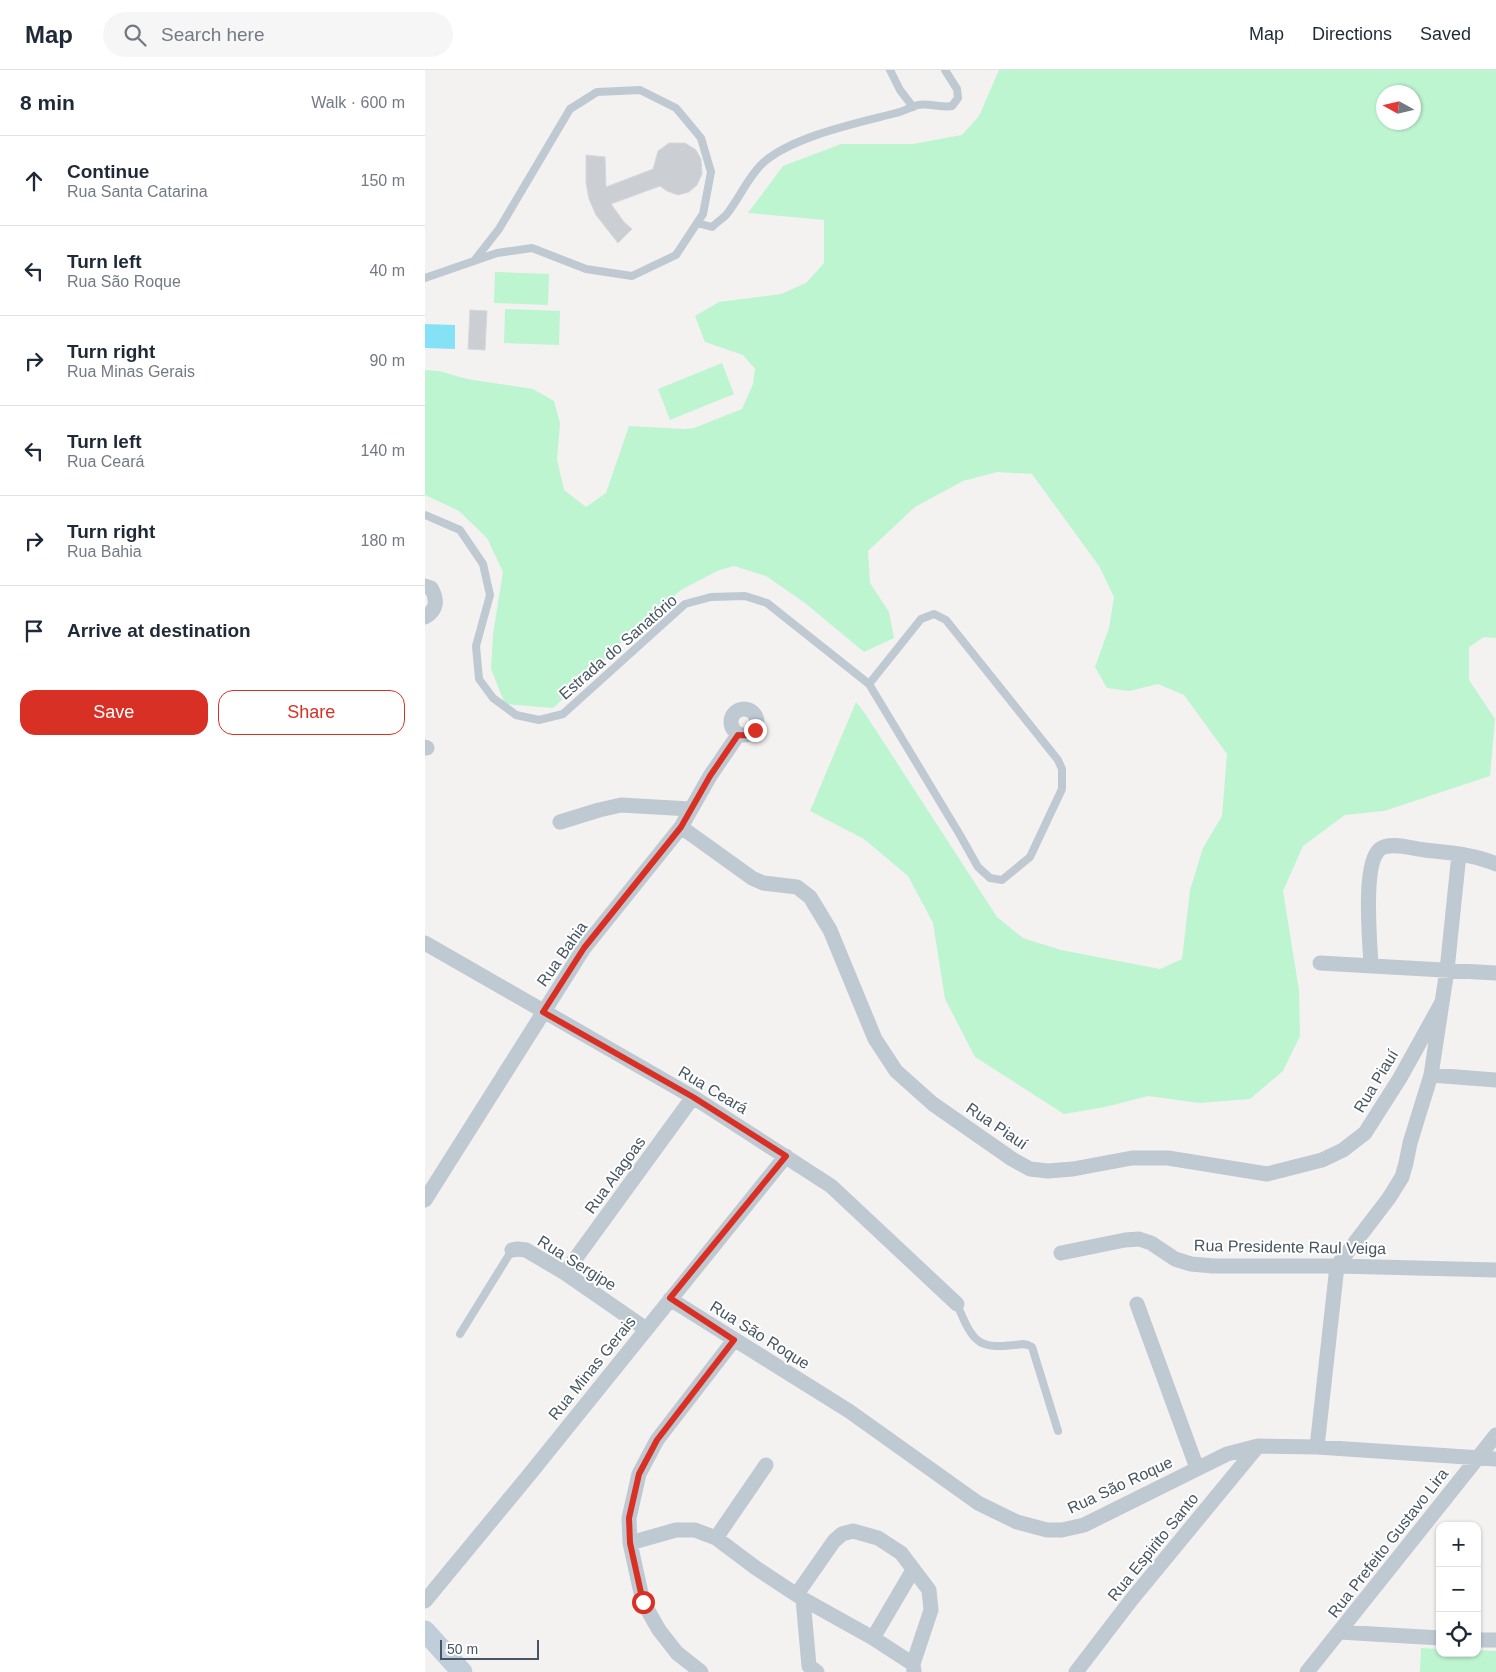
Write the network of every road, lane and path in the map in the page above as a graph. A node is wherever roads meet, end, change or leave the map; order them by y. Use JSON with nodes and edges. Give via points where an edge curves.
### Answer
{"nodes":[{"id":1,"x":890,"y":70,"type":"edge"},
{"id":2,"x":945,"y":70,"type":"edge"},
{"id":3,"x":913,"y":107,"type":"junction"},
{"id":4,"x":697,"y":223,"type":"junction"},
{"id":5,"x":474,"y":261,"type":"junction"},
{"id":6,"x":425,"y":278,"type":"edge"},
{"id":7,"x":425,"y":515,"type":"edge"},
{"id":8,"x":425,"y":586,"type":"edge"},
{"id":9,"x":425,"y":617,"type":"edge"},
{"id":10,"x":869,"y":684,"type":"junction"},
{"id":11,"x":738,"y":735,"type":"dead end"},
{"id":12,"x":691,"y":809,"type":"junction"},
{"id":13,"x":560,"y":822,"type":"dead end"},
{"id":14,"x":681,"y":827,"type":"junction"},
{"id":15,"x":1459,"y":854,"type":"junction"},
{"id":16,"x":1496,"y":864,"type":"edge"},
{"id":17,"x":425,"y":942,"type":"edge"},
{"id":18,"x":1320,"y":963,"type":"dead end"},
{"id":19,"x":1371,"y":965,"type":"junction"},
{"id":20,"x":1447,"y":970,"type":"junction"},
{"id":21,"x":1496,"y":972,"type":"edge"},
{"id":22,"x":1441,"y":1004,"type":"junction"},
{"id":23,"x":543,"y":1012,"type":"junction"},
{"id":24,"x":1431,"y":1075,"type":"junction"},
{"id":25,"x":1496,"y":1080,"type":"edge"},
{"id":26,"x":693,"y":1097,"type":"junction"},
{"id":27,"x":786,"y":1156,"type":"junction"},
{"id":28,"x":425,"y":1200,"type":"edge"},
{"id":29,"x":512,"y":1250,"type":"joint"},
{"id":30,"x":1061,"y":1253,"type":"dead end"},
{"id":31,"x":1337,"y":1266,"type":"junction"},
{"id":32,"x":1496,"y":1270,"type":"edge"},
{"id":33,"x":565,"y":1273,"type":"junction"},
{"id":34,"x":670,"y":1298,"type":"junction"},
{"id":35,"x":957,"y":1304,"type":"joint"},
{"id":36,"x":1137,"y":1304,"type":"dead end"},
{"id":37,"x":646,"y":1329,"type":"junction"},
{"id":38,"x":460,"y":1334,"type":"dead end"},
{"id":39,"x":734,"y":1340,"type":"junction"},
{"id":40,"x":1058,"y":1431,"type":"dead end"},
{"id":41,"x":1496,"y":1435,"type":"edge"},
{"id":42,"x":1258,"y":1446,"type":"junction"},
{"id":43,"x":1317,"y":1447,"type":"junction"},
{"id":44,"x":1477,"y":1458,"type":"junction"},
{"id":45,"x":1496,"y":1459,"type":"edge"},
{"id":46,"x":766,"y":1464,"type":"dead end"},
{"id":47,"x":1197,"y":1468,"type":"junction"},
{"id":48,"x":716,"y":1538,"type":"junction"},
{"id":49,"x":630,"y":1543,"type":"junction"},
{"id":50,"x":913,"y":1570,"type":"junction"},
{"id":51,"x":800,"y":1596,"type":"junction"},
{"id":52,"x":425,"y":1601,"type":"edge"},
{"id":53,"x":425,"y":1631,"type":"edge"},
{"id":54,"x":1339,"y":1632,"type":"junction"},
{"id":55,"x":873,"y":1638,"type":"junction"},
{"id":56,"x":1436,"y":1638,"type":"edge"},
{"id":57,"x":1481,"y":1640,"type":"edge"},
{"id":58,"x":1496,"y":1640,"type":"edge"},
{"id":59,"x":913,"y":1668,"type":"edge"},
{"id":60,"x":810,"y":1670,"type":"edge"},
{"id":61,"x":463,"y":1672,"type":"edge"},
{"id":62,"x":701,"y":1672,"type":"edge"},
{"id":63,"x":1075,"y":1672,"type":"edge"},
{"id":64,"x":1307,"y":1672,"type":"edge"}],
"edges":[{"from":1,"to":3,"type":"lane"},
{"from":2,"to":3,"type":"lane","via":[[957,89],[958,98],[952,106]]},
{"from":3,"to":4,"type":"lane","via":[[818,135],[777,154],[764,162],[752,176],[725,216],[711,227]]},
{"from":4,"to":5,"type":"lane","via":[[676,255],[632,276],[585,269],[532,248],[497,253]]},
{"from":4,"to":5,"type":"lane","via":[[703,214],[711,172],[701,138],[676,108],[639,90],[597,92],[570,109],[499,229]]},
{"from":5,"to":6,"type":"lane"},
{"from":7,"to":10,"type":"lane","name":"Estrada do Sanatório","via":[[459,530],[483,564],[490,595],[476,646],[479,680],[493,698],[516,715],[539,720],[563,714],[685,604],[711,597],[745,596],[767,604]]},
{"from":8,"to":9,"type":"street","via":[[431,588],[436,600],[435,608]]},
{"from":10,"to":10,"type":"lane","name":"Estrada do Sanatório","via":[[921,619],[934,614],[946,620],[1058,760],[1062,769],[1062,789],[1030,857],[1002,880],[990,878],[978,867]]},
{"from":11,"to":12,"type":"street","name":"Rua Bahia"},
{"from":12,"to":13,"type":"street","via":[[621,805]]},
{"from":12,"to":14,"type":"street","name":"Rua Bahia"},
{"from":14,"to":22,"type":"street","name":"Rua Piauí","via":[[751,878],[763,883],[797,887],[810,897],[830,930],[875,1039],[896,1071],[933,1104],[1030,1168],[1047,1171],[1132,1158],[1168,1158],[1267,1174],[1322,1160],[1365,1134]]},
{"from":14,"to":23,"type":"street","name":"Rua Bahia","via":[[584,948]]},
{"from":15,"to":16,"type":"street"},
{"from":15,"to":19,"type":"street","via":[[1393,846],[1381,849],[1374,858],[1370,880]]},
{"from":15,"to":20,"type":"street"},
{"from":17,"to":23,"type":"street","name":"Rua Ceará"},
{"from":18,"to":19,"type":"street"},
{"from":19,"to":20,"type":"street"},
{"from":20,"to":21,"type":"street"},
{"from":20,"to":22,"type":"street"},
{"from":22,"to":24,"type":"street"},
{"from":23,"to":26,"type":"street","name":"Rua Ceará"},
{"from":23,"to":28,"type":"street","name":"Rua Bahia"},
{"from":24,"to":25,"type":"street"},
{"from":24,"to":31,"type":"street","via":[[1401,1177],[1389,1198]]},
{"from":26,"to":27,"type":"street","name":"Rua Ceará"},
{"from":26,"to":33,"type":"street","name":"Rua Alagoas"},
{"from":27,"to":34,"type":"street","name":"Rua Minas Gerais"},
{"from":27,"to":35,"type":"street","name":"Rua Ceará","via":[[831,1186]]},
{"from":29,"to":33,"type":"street","name":"Rua Sergipe","via":[[526,1250]]},
{"from":29,"to":38,"type":"lane"},
{"from":30,"to":31,"type":"street","name":"Rua Presidente Raul Veiga","via":[[1139,1239],[1191,1264]]},
{"from":31,"to":32,"type":"street","name":"Rua Presidente Raul Veiga"},
{"from":31,"to":43,"type":"street"},
{"from":33,"to":37,"type":"street","name":"Rua Sergipe"},
{"from":34,"to":37,"type":"street","name":"Rua Minas Gerais"},
{"from":34,"to":39,"type":"street","name":"Rua São Roque"},
{"from":35,"to":40,"type":"lane","via":[[972,1336],[982,1344],[1032,1347]]},
{"from":36,"to":47,"type":"street"},
{"from":37,"to":52,"type":"street","name":"Rua Minas Gerais"},
{"from":39,"to":47,"type":"street","name":"Rua São Roque","via":[[849,1411],[979,1503],[1017,1522],[1047,1530],[1083,1525]]},
{"from":39,"to":49,"type":"street","via":[[657,1440],[639,1474],[629,1518]]},
{"from":41,"to":44,"type":"street","name":"Rua Prefeito Gustavo Lira"},
{"from":42,"to":43,"type":"street","name":"Rua São Roque"},
{"from":42,"to":47,"type":"street","name":"Rua São Roque","via":[[1227,1454]]},
{"from":42,"to":63,"type":"street","name":"Rua Espirito Santo"},
{"from":43,"to":44,"type":"street","name":"Rua São Roque"},
{"from":44,"to":45,"type":"street","name":"Rua São Roque"},
{"from":44,"to":54,"type":"street","name":"Rua Prefeito Gustavo Lira"},
{"from":46,"to":48,"type":"street"},
{"from":48,"to":49,"type":"street","via":[[695,1530],[677,1530]]},
{"from":48,"to":51,"type":"street"},
{"from":49,"to":62,"type":"street","via":[[643,1602],[677,1653]]},
{"from":50,"to":51,"type":"street","via":[[901,1553],[878,1538],[853,1531],[834,1541]]},
{"from":50,"to":55,"type":"street"},
{"from":50,"to":59,"type":"street","via":[[929,1590],[931,1610]]},
{"from":51,"to":55,"type":"street"},
{"from":51,"to":60,"type":"street"},
{"from":53,"to":61,"type":"main road"},
{"from":54,"to":56,"type":"street"},
{"from":54,"to":64,"type":"street","name":"Rua Prefeito Gustavo Lira"},
{"from":55,"to":59,"type":"street"},
{"from":57,"to":58,"type":"street"}]}
